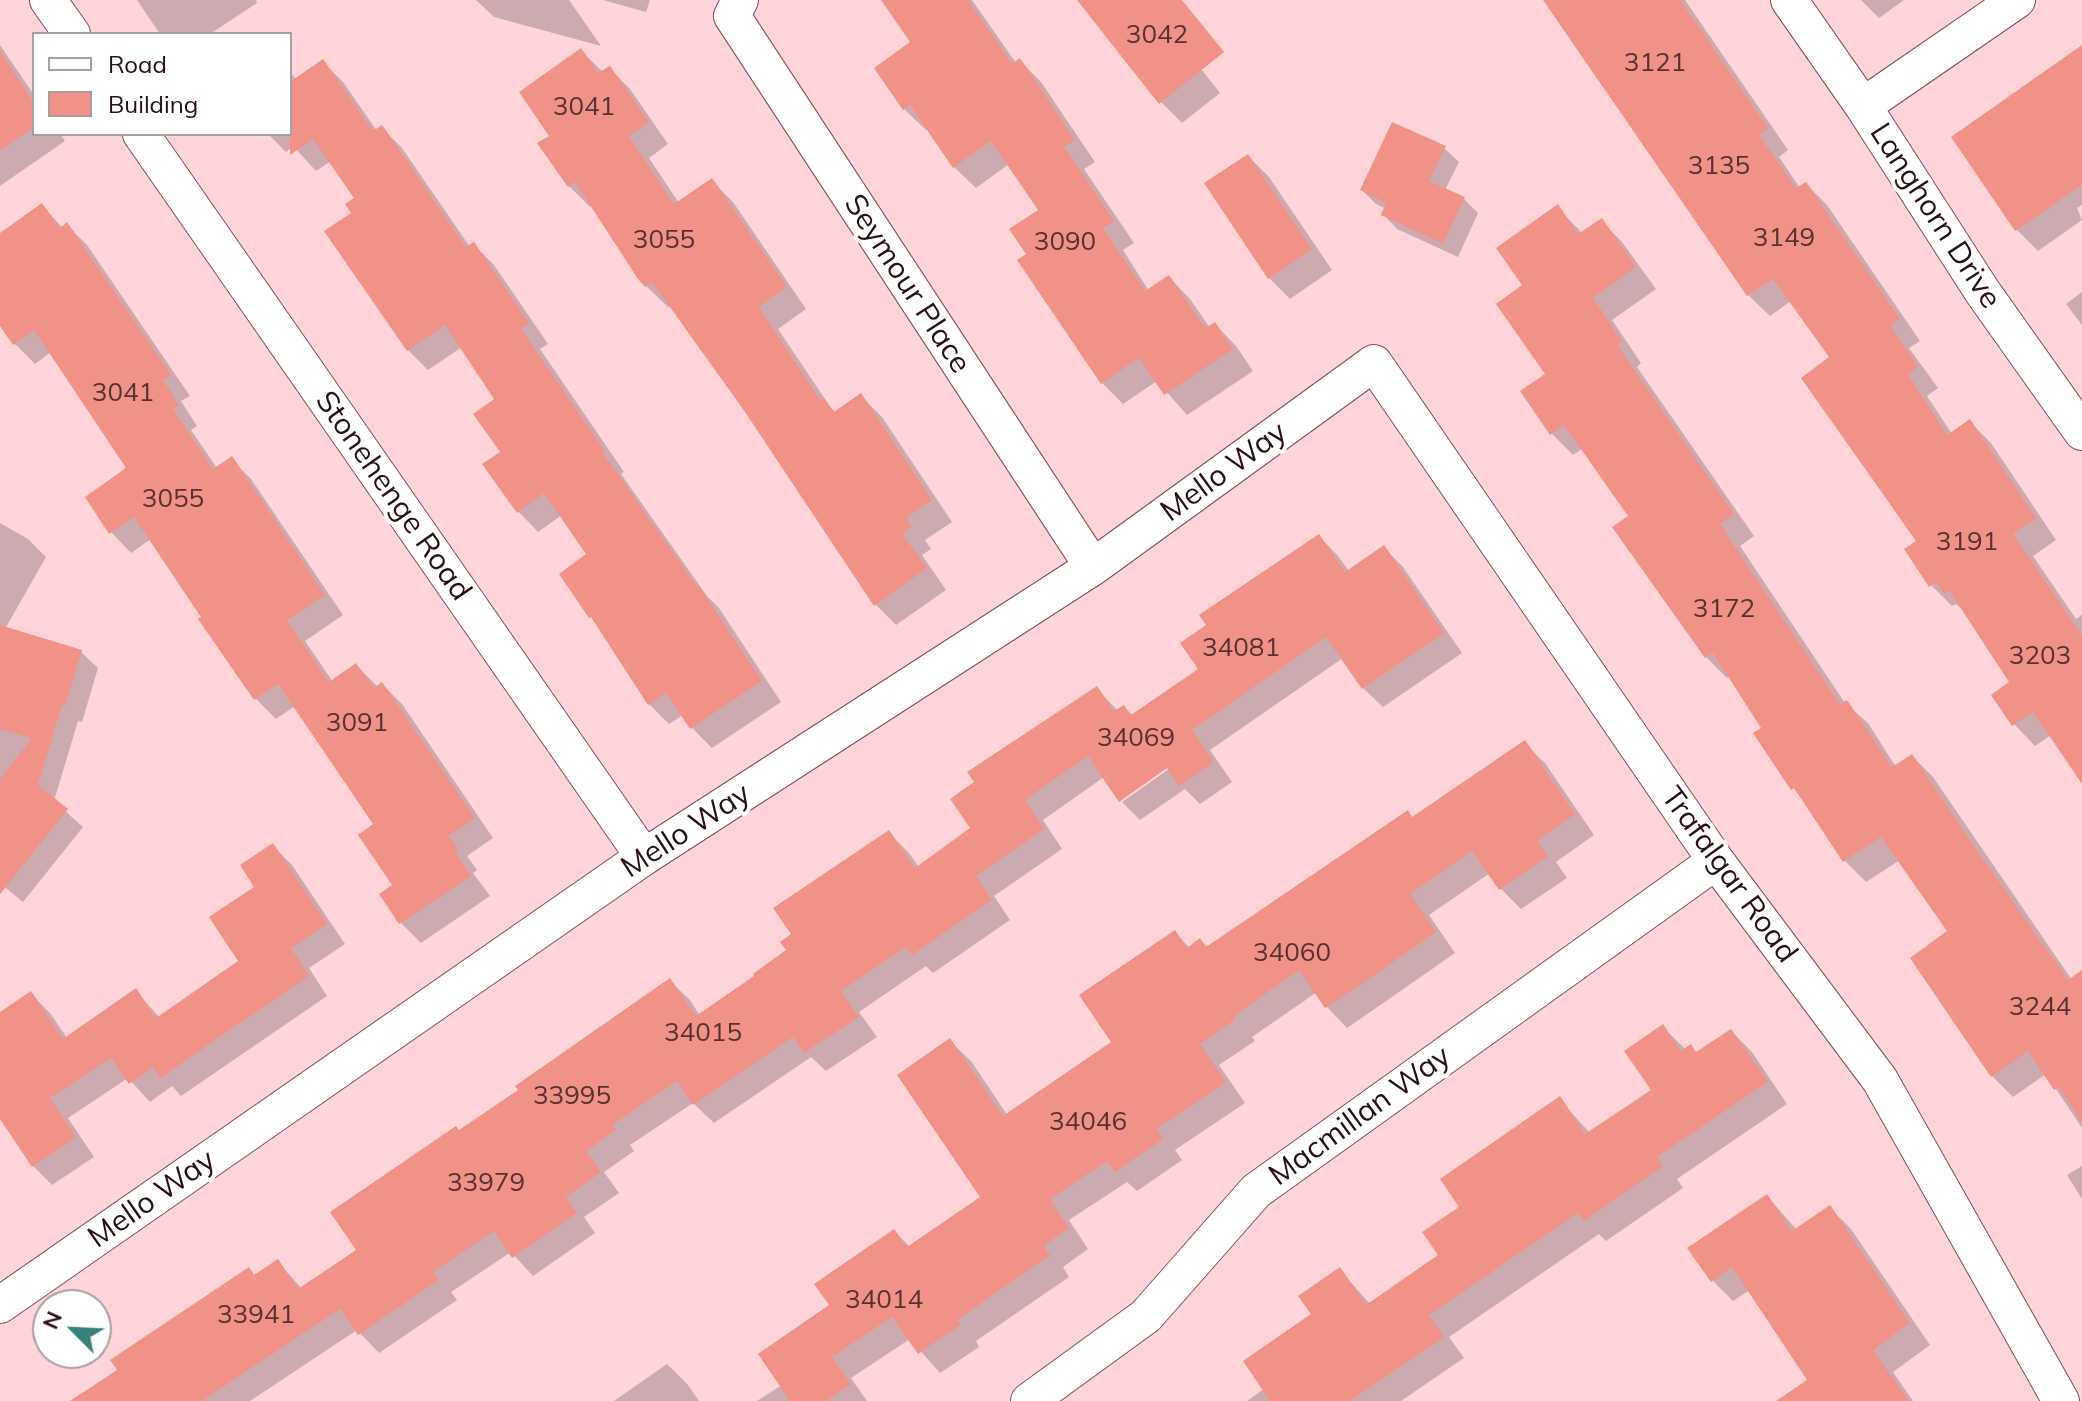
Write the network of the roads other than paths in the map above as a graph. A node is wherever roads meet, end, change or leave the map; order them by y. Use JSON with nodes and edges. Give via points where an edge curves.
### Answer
{"nodes":[{"id":1,"x":48,"y":0,"type":"edge"},
{"id":2,"x":740,"y":0,"type":"edge"},
{"id":3,"x":1789,"y":0,"type":"edge"},
{"id":4,"x":2017,"y":0,"type":"edge"},
{"id":5,"x":71,"y":32,"type":"edge"},
{"id":6,"x":1863,"y":106,"type":"junction"},
{"id":7,"x":142,"y":136,"type":"edge"},
{"id":8,"x":1374,"y":363,"type":"joint"},
{"id":9,"x":2082,"y":432,"type":"edge"},
{"id":10,"x":1093,"y":567,"type":"junction"},
{"id":11,"x":644,"y":857,"type":"junction"},
{"id":12,"x":1716,"y":861,"type":"junction"},
{"id":13,"x":0,"y":1305,"type":"edge"},
{"id":14,"x":1029,"y":1401,"type":"edge"},
{"id":15,"x":2061,"y":1401,"type":"edge"}],
"edges":[{"from":1,"to":5,"type":"street"},
{"from":2,"to":10,"type":"street","name":"Seymour Place","via":[[732,16]]},
{"from":3,"to":6,"type":"street","name":"Langhorn Drive"},
{"from":4,"to":6,"type":"street"},
{"from":6,"to":9,"type":"street","name":"Langhorn Drive","via":[[1982,291]]},
{"from":7,"to":11,"type":"street","name":"Stonehenge Road"},
{"from":8,"to":10,"type":"street","name":"Mello Way"},
{"from":8,"to":12,"type":"street","name":"Trafalgar Road"},
{"from":10,"to":11,"type":"street","name":"Mello Way"},
{"from":11,"to":13,"type":"street","name":"Mello Way"},
{"from":12,"to":14,"type":"street","name":"Macmillan Way","via":[[1256,1191],[1146,1316]]},
{"from":12,"to":15,"type":"street","name":"Trafalgar Road","via":[[1880,1080]]}]}
